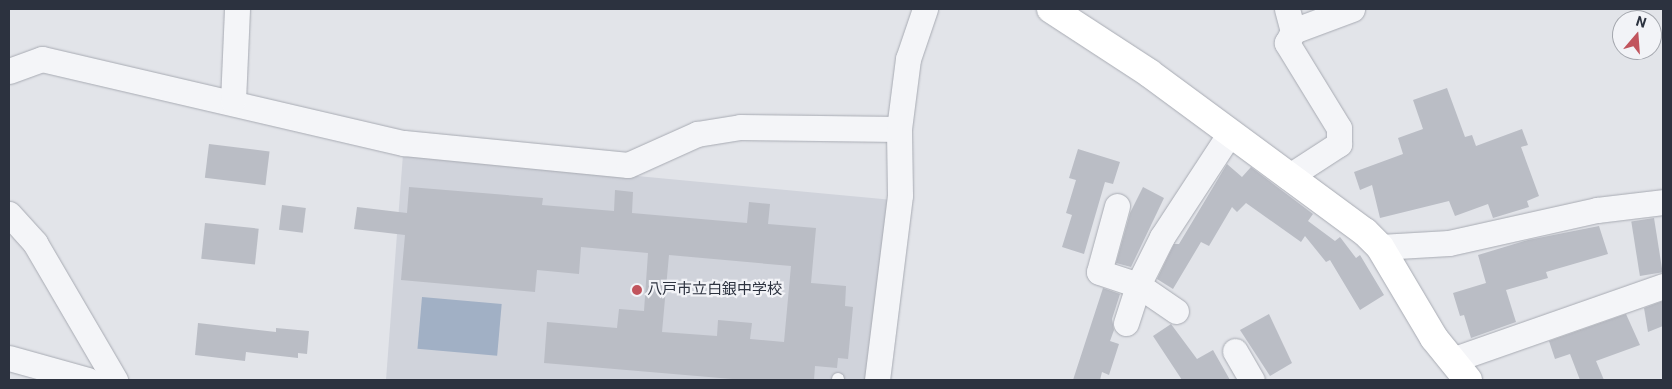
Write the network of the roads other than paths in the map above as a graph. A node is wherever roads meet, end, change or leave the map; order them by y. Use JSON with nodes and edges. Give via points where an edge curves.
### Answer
{"nodes":[{"id":1,"x":237,"y":9,"type":"edge"},
{"id":2,"x":925,"y":9,"type":"edge"},
{"id":3,"x":1051,"y":9,"type":"edge"},
{"id":4,"x":1352,"y":9,"type":"edge"},
{"id":5,"x":1290,"y":20,"type":"edge"},
{"id":6,"x":9,"y":71,"type":"edge"},
{"id":7,"x":233,"y":101,"type":"junction"},
{"id":8,"x":899,"y":129,"type":"junction"},
{"id":9,"x":1230,"y":134,"type":"junction"},
{"id":10,"x":1288,"y":177,"type":"junction"},
{"id":11,"x":1663,"y":202,"type":"edge"},
{"id":12,"x":1117,"y":206,"type":"dead end"},
{"id":13,"x":9,"y":214,"type":"edge"},
{"id":14,"x":1380,"y":247,"type":"junction"},
{"id":15,"x":1138,"y":284,"type":"junction"},
{"id":16,"x":1663,"y":286,"type":"edge"},
{"id":17,"x":1176,"y":311,"type":"dead end"},
{"id":18,"x":1126,"y":323,"type":"dead end"},
{"id":19,"x":1235,"y":351,"type":"dead end"},
{"id":20,"x":9,"y":358,"type":"edge"},
{"id":21,"x":1460,"y":370,"type":"edge"},
{"id":22,"x":88,"y":380,"type":"edge"},
{"id":23,"x":115,"y":380,"type":"edge"},
{"id":24,"x":877,"y":380,"type":"edge"},
{"id":25,"x":1252,"y":380,"type":"edge"}],
"edges":[{"from":1,"to":7,"type":"street"},
{"from":2,"to":8,"type":"street","via":[[908,58]]},
{"from":3,"to":9,"type":"street","via":[[1149,73]]},
{"from":4,"to":5,"type":"street"},
{"from":5,"to":10,"type":"street","via":[[1287,43],[1339,128],[1339,144]]},
{"from":6,"to":7,"type":"street","via":[[42,59]]},
{"from":7,"to":8,"type":"street","via":[[404,143],[628,165],[697,134],[740,127]]},
{"from":8,"to":24,"type":"street","via":[[900,195]]},
{"from":9,"to":10,"type":"street"},
{"from":9,"to":15,"type":"street","via":[[1177,213]]},
{"from":10,"to":14,"type":"street","via":[[1365,232]]},
{"from":11,"to":14,"type":"street","via":[[1597,210],[1449,243]]},
{"from":12,"to":15,"type":"street","via":[[1099,272]]},
{"from":13,"to":23,"type":"street","via":[[35,243]]},
{"from":14,"to":21,"type":"street","via":[[1434,338]]},
{"from":15,"to":17,"type":"street"},
{"from":15,"to":18,"type":"street"},
{"from":16,"to":21,"type":"street"},
{"from":19,"to":25,"type":"street"},
{"from":20,"to":22,"type":"street"}]}
